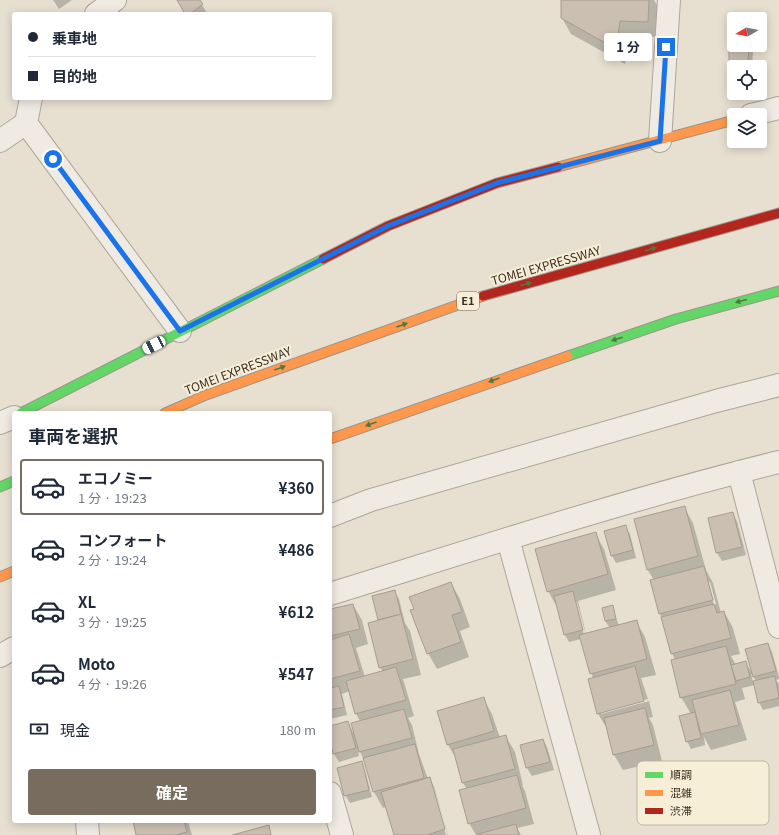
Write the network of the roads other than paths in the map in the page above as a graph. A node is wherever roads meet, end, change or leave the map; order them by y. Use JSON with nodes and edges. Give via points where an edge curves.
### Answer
{"nodes":[{"id":1,"x":115,"y":0,"type":"edge"},
{"id":2,"x":669,"y":0,"type":"edge"},
{"id":3,"x":99,"y":12,"type":"edge"},
{"id":4,"x":31,"y":100,"type":"edge"},
{"id":5,"x":779,"y":108,"type":"edge"},
{"id":6,"x":767,"y":111,"type":"edge"},
{"id":7,"x":26,"y":122,"type":"junction"},
{"id":8,"x":727,"y":122,"type":"edge"},
{"id":9,"x":0,"y":141,"type":"edge"},
{"id":10,"x":660,"y":141,"type":"junction"},
{"id":11,"x":779,"y":213,"type":"edge"},
{"id":12,"x":779,"y":291,"type":"edge"},
{"id":13,"x":180,"y":331,"type":"junction"},
{"id":14,"x":779,"y":384,"type":"edge"},
{"id":15,"x":25,"y":411,"type":"edge"},
{"id":16,"x":170,"y":411,"type":"edge"},
{"id":17,"x":12,"y":418,"type":"edge"},
{"id":18,"x":0,"y":423,"type":"edge"},
{"id":19,"x":332,"y":438,"type":"edge"},
{"id":20,"x":779,"y":462,"type":"edge"},
{"id":21,"x":739,"y":472,"type":"junction"},
{"id":22,"x":12,"y":482,"type":"edge"},
{"id":23,"x":0,"y":487,"type":"edge"},
{"id":24,"x":332,"y":515,"type":"edge"},
{"id":25,"x":508,"y":538,"type":"junction"},
{"id":26,"x":12,"y":572,"type":"edge"},
{"id":27,"x":0,"y":577,"type":"edge"},
{"id":28,"x":332,"y":593,"type":"edge"},
{"id":29,"x":779,"y":627,"type":"edge"},
{"id":30,"x":12,"y":649,"type":"edge"},
{"id":31,"x":0,"y":656,"type":"edge"},
{"id":32,"x":332,"y":800,"type":"edge"},
{"id":33,"x":87,"y":823,"type":"edge"},
{"id":34,"x":88,"y":835,"type":"edge"},
{"id":35,"x":342,"y":835,"type":"edge"},
{"id":36,"x":589,"y":835,"type":"edge"}],
"edges":[{"from":1,"to":3,"type":"street"},
{"from":2,"to":10,"type":"street"},
{"from":4,"to":7,"type":"street"},
{"from":5,"to":6,"type":"street"},
{"from":7,"to":9,"type":"street"},
{"from":7,"to":13,"type":"street"},
{"from":8,"to":10,"type":"main road"},
{"from":10,"to":13,"type":"main road","via":[[497,183],[388,226]]},
{"from":16,"to":11,"type":"main road","name":"TOMEI EXPRESSWAY","number":"E1","one_way":true,"via":[[206,395],[476,298]]},
{"from":12,"to":19,"type":"main road","one_way":true,"via":[[669,322]]},
{"from":13,"to":15,"type":"main road"},
{"from":14,"to":24,"type":"street","via":[[371,500]]},
{"from":17,"to":18,"type":"street"},
{"from":20,"to":21,"type":"street"},
{"from":21,"to":25,"type":"street"},
{"from":21,"to":29,"type":"street"},
{"from":22,"to":23,"type":"main road"},
{"from":25,"to":28,"type":"street"},
{"from":25,"to":36,"type":"street"},
{"from":26,"to":27,"type":"main road"},
{"from":30,"to":31,"type":"street"},
{"from":32,"to":35,"type":"street"},
{"from":33,"to":34,"type":"street"}]}
